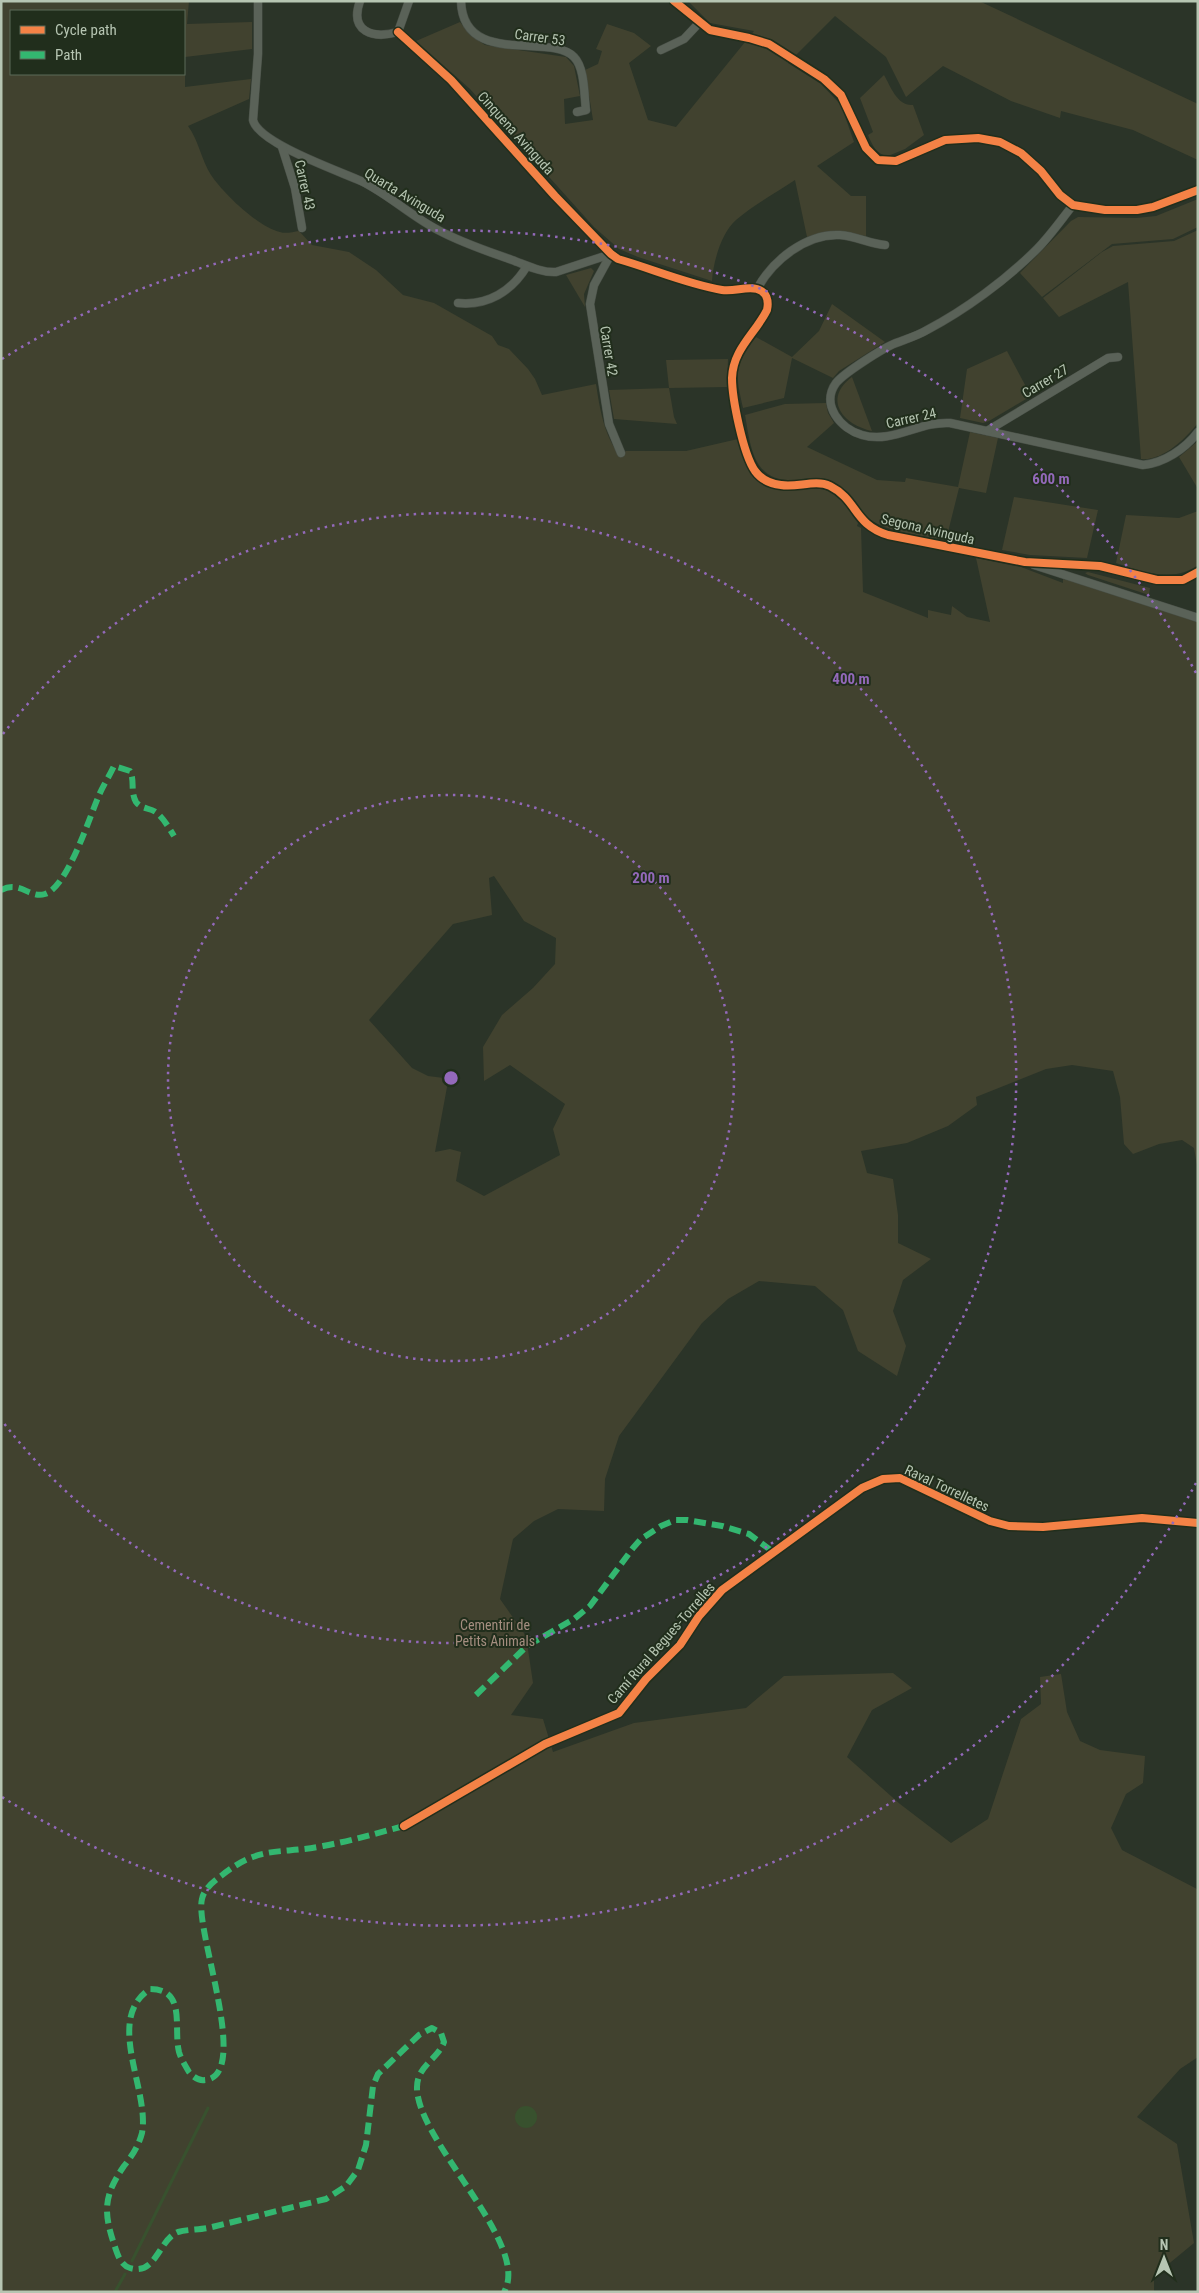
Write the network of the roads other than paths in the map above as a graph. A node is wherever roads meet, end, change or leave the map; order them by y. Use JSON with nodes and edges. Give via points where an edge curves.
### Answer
{"nodes":[{"id":1,"x":258,"y":1,"type":"edge"},
{"id":2,"x":360,"y":1,"type":"edge"},
{"id":3,"x":409,"y":1,"type":"edge"},
{"id":4,"x":461,"y":1,"type":"edge"},
{"id":5,"x":674,"y":1,"type":"edge"},
{"id":6,"x":699,"y":23,"type":"junction"},
{"id":7,"x":398,"y":32,"type":"junction"},
{"id":8,"x":661,"y":50,"type":"dead end"},
{"id":9,"x":577,"y":112,"type":"dead end"},
{"id":10,"x":282,"y":147,"type":"junction"},
{"id":11,"x":1198,"y":190,"type":"edge"},
{"id":12,"x":1073,"y":205,"type":"junction"},
{"id":13,"x":302,"y":228,"type":"dead end"},
{"id":14,"x":885,"y":245,"type":"dead end"},
{"id":15,"x":611,"y":254,"type":"junction"},
{"id":16,"x":527,"y":266,"type":"junction"},
{"id":17,"x":757,"y":289,"type":"junction"},
{"id":18,"x":458,"y":302,"type":"dead end"},
{"id":19,"x":1118,"y":357,"type":"dead end"},
{"id":20,"x":987,"y":431,"type":"junction"},
{"id":21,"x":1198,"y":432,"type":"edge"},
{"id":22,"x":621,"y":453,"type":"dead end"},
{"id":23,"x":1025,"y":562,"type":"junction"},
{"id":24,"x":1198,"y":572,"type":"edge"},
{"id":25,"x":1198,"y":618,"type":"edge"},
{"id":26,"x":1198,"y":1523,"type":"edge"},
{"id":27,"x":773,"y":1552,"type":"joint"},
{"id":28,"x":404,"y":1826,"type":"dead end"}],
"edges":[{"from":1,"to":10,"type":"street","name":"Quarta Avinguda","via":[[253,120],[262,133]]},
{"from":2,"to":7,"type":"street","via":[[358,21],[366,31],[382,36]]},
{"from":3,"to":7,"type":"street"},
{"from":4,"to":9,"type":"street","name":"Carrer 53","via":[[463,20],[486,39],[572,55],[580,72],[586,110]]},
{"from":5,"to":6,"type":"street"},
{"from":6,"to":8,"type":"street","via":[[684,39]]},
{"from":6,"to":12,"type":"street","via":[[710,30],[769,44],[824,78],[841,95],[862,142],[878,160],[896,161],[945,140],[990,139],[1021,153]]},
{"from":7,"to":15,"type":"street","name":"Cinquena Avinguda","via":[[451,80]]},
{"from":10,"to":13,"type":"street","name":"Carrer 43","via":[[296,188]]},
{"from":10,"to":16,"type":"street","name":"Quarta Avinguda","via":[[362,182],[439,231]]},
{"from":11,"to":12,"type":"street","via":[[1137,210]]},
{"from":12,"to":20,"type":"street","name":"Carrer 24","via":[[1037,249],[1003,280],[928,330],[888,346],[835,385],[832,394],[832,408],[838,420],[866,436],[884,437],[940,423]]},
{"from":14,"to":17,"type":"street","via":[[842,235],[817,238],[779,260]]},
{"from":15,"to":16,"type":"street","name":"Quarta Avinguda","via":[[556,272]]},
{"from":15,"to":17,"type":"street","via":[[618,259],[723,290]]},
{"from":15,"to":22,"type":"street","name":"Carrer 42","via":[[594,284],[590,304],[608,424]]},
{"from":16,"to":18,"type":"street","via":[[508,290],[477,304]]},
{"from":17,"to":23,"type":"street","name":"Segona Avinguda","via":[[768,297],[767,310],[737,354],[732,378],[744,444],[758,475],[781,486],[818,483],[831,487],[847,499],[867,526],[881,533]]},
{"from":19,"to":20,"type":"street","name":"Carrer 27","via":[[1108,358]]},
{"from":20,"to":21,"type":"street","name":"Carrer 24","via":[[1143,465],[1168,457],[1190,442]]},
{"from":23,"to":24,"type":"street","name":"Segona Avinguda","via":[[1100,566],[1166,581],[1183,580]]},
{"from":23,"to":25,"type":"street"},
{"from":26,"to":27,"type":"street","name":"Raval Torrelletes","via":[[1142,1518],[1043,1526],[1000,1525],[909,1482],[889,1477],[862,1488]]},
{"from":27,"to":28,"type":"street","name":"Camí Rural Begues-Torrelles","via":[[715,1597],[698,1616],[680,1645],[646,1679],[619,1713],[545,1744]]}]}
